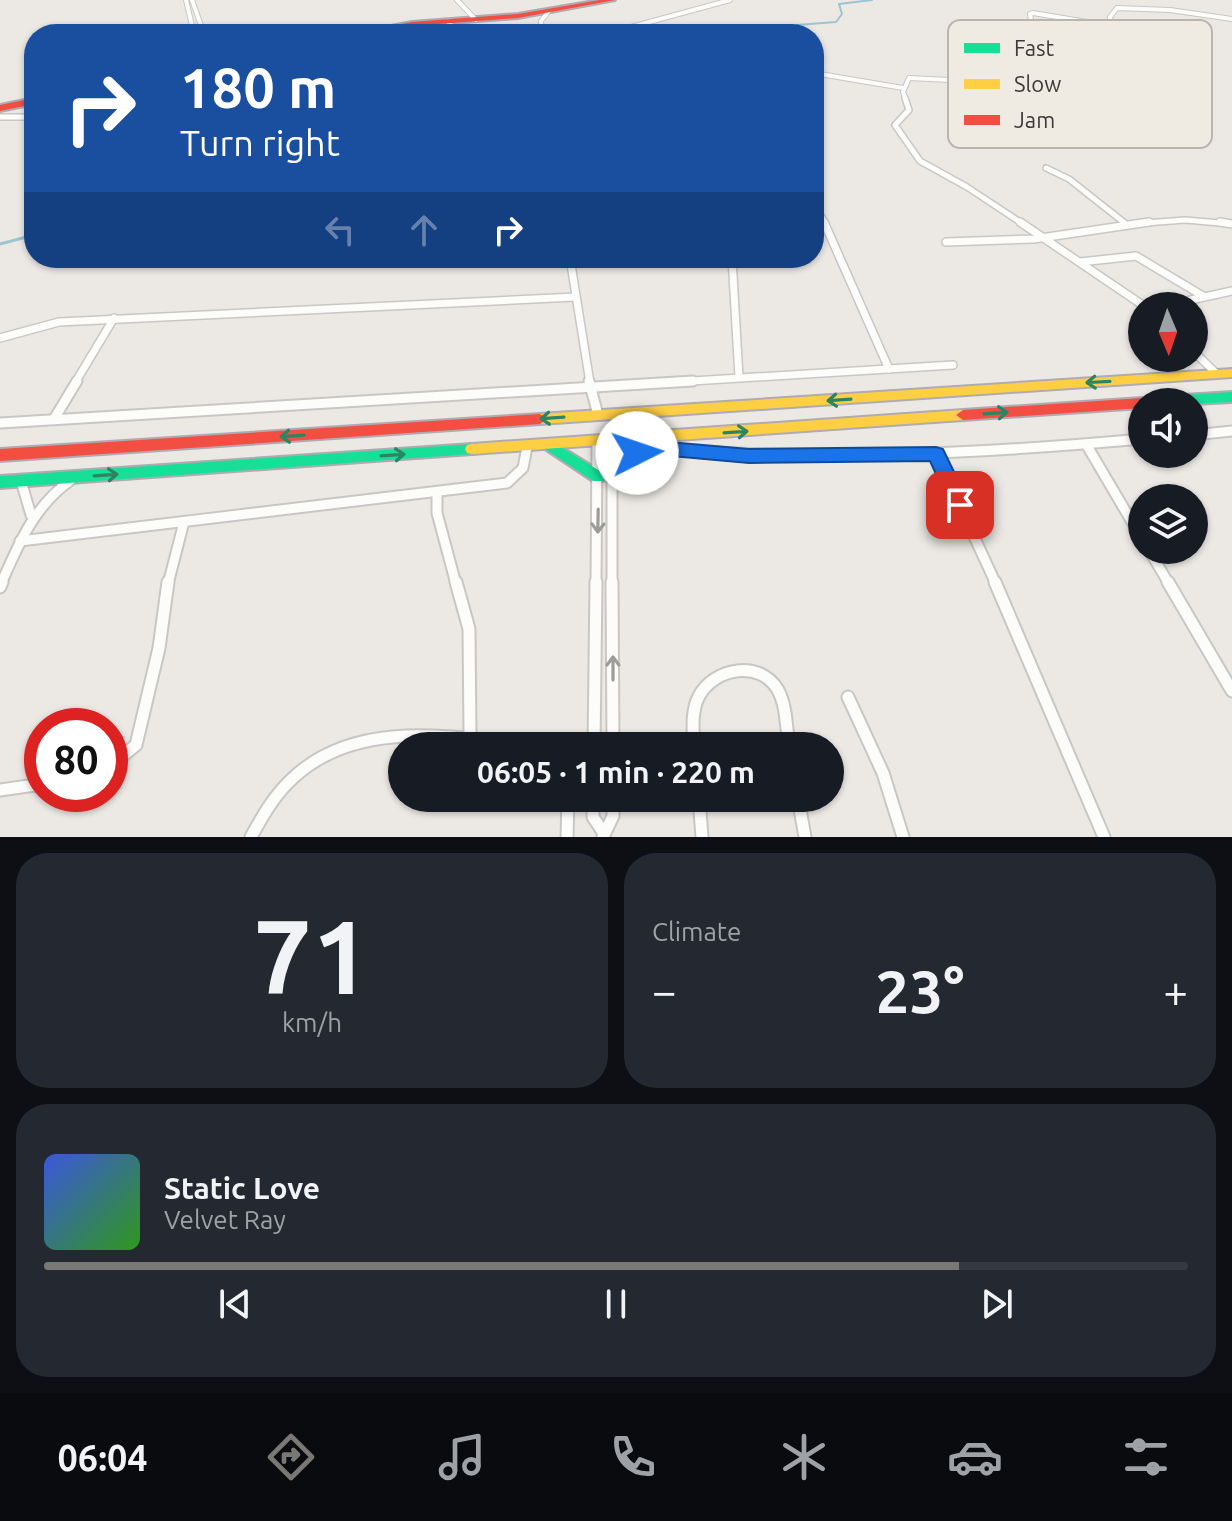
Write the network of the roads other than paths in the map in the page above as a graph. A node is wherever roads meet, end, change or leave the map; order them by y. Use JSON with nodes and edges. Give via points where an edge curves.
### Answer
{"nodes":[{"id":1,"x":186,"y":0,"type":"edge"},
{"id":2,"x":192,"y":0,"type":"edge"},
{"id":3,"x":457,"y":0,"type":"edge"},
{"id":4,"x":600,"y":0,"type":"edge"},
{"id":5,"x":612,"y":0,"type":"edge"},
{"id":6,"x":730,"y":0,"type":"edge"},
{"id":7,"x":1131,"y":1,"type":"edge"},
{"id":8,"x":1126,"y":6,"type":"junction"},
{"id":9,"x":549,"y":11,"type":"junction"},
{"id":10,"x":475,"y":19,"type":"junction"},
{"id":11,"x":1232,"y":19,"type":"edge"},
{"id":12,"x":1031,"y":20,"type":"edge"},
{"id":13,"x":1075,"y":20,"type":"edge"},
{"id":14,"x":1110,"y":20,"type":"edge"},
{"id":15,"x":192,"y":24,"type":"edge"},
{"id":16,"x":199,"y":24,"type":"edge"},
{"id":17,"x":395,"y":24,"type":"edge"},
{"id":18,"x":462,"y":24,"type":"edge"},
{"id":19,"x":541,"y":24,"type":"edge"},
{"id":20,"x":642,"y":24,"type":"edge"},
{"id":21,"x":824,"y":75,"type":"edge"},
{"id":22,"x":948,"y":80,"type":"edge"},
{"id":23,"x":903,"y":88,"type":"junction"},
{"id":24,"x":24,"y":101,"type":"edge"},
{"id":25,"x":0,"y":106,"type":"edge"},
{"id":26,"x":0,"y":117,"type":"edge"},
{"id":27,"x":24,"y":117,"type":"edge"},
{"id":28,"x":1046,"y":168,"type":"dead end"},
{"id":29,"x":824,"y":222,"type":"edge"},
{"id":30,"x":1126,"y":224,"type":"junction"},
{"id":31,"x":1232,"y":224,"type":"edge"},
{"id":32,"x":1044,"y":238,"type":"junction"},
{"id":33,"x":946,"y":242,"type":"dead end"},
{"id":34,"x":1080,"y":262,"type":"junction"},
{"id":35,"x":571,"y":268,"type":"edge"},
{"id":36,"x":733,"y":268,"type":"edge"},
{"id":37,"x":1232,"y":291,"type":"edge"},
{"id":38,"x":1196,"y":292,"type":"edge"},
{"id":39,"x":1128,"y":295,"type":"edge"},
{"id":40,"x":1208,"y":295,"type":"edge"},
{"id":41,"x":575,"y":297,"type":"junction"},
{"id":42,"x":114,"y":318,"type":"junction"},
{"id":43,"x":0,"y":338,"type":"edge"},
{"id":44,"x":953,"y":365,"type":"dead end"},
{"id":45,"x":889,"y":369,"type":"junction"},
{"id":46,"x":1224,"y":374,"type":"edge"},
{"id":47,"x":739,"y":377,"type":"junction"},
{"id":48,"x":591,"y":386,"type":"junction"},
{"id":49,"x":1232,"y":397,"type":"edge"},
{"id":50,"x":1208,"y":398,"type":"edge"},
{"id":51,"x":1128,"y":404,"type":"edge"},
{"id":52,"x":598,"y":415,"type":"junction"},
{"id":53,"x":54,"y":419,"type":"junction"},
{"id":54,"x":0,"y":423,"type":"edge"},
{"id":55,"x":1232,"y":431,"type":"edge"},
{"id":56,"x":1208,"y":434,"type":"edge"},
{"id":57,"x":1128,"y":440,"type":"edge"},
{"id":58,"x":604,"y":442,"type":"junction"},
{"id":59,"x":651,"y":442,"type":"junction"},
{"id":60,"x":1086,"y":444,"type":"junction"},
{"id":61,"x":550,"y":445,"type":"junction"},
{"id":62,"x":527,"y":447,"type":"junction"},
{"id":63,"x":936,"y":454,"type":"junction"},
{"id":64,"x":0,"y":455,"type":"edge"},
{"id":65,"x":75,"y":477,"type":"junction"},
{"id":66,"x":606,"y":477,"type":"junction"},
{"id":67,"x":21,"y":481,"type":"junction"},
{"id":68,"x":0,"y":482,"type":"edge"},
{"id":69,"x":437,"y":492,"type":"junction"},
{"id":70,"x":31,"y":515,"type":"junction"},
{"id":71,"x":1128,"y":515,"type":"edge"},
{"id":72,"x":184,"y":522,"type":"junction"},
{"id":73,"x":20,"y":541,"type":"junction"},
{"id":74,"x":1157,"y":564,"type":"edge"},
{"id":75,"x":0,"y":587,"type":"edge"},
{"id":76,"x":1232,"y":691,"type":"edge"},
{"id":77,"x":848,"y":697,"type":"dead end"},
{"id":78,"x":470,"y":732,"type":"edge"},
{"id":79,"x":595,"y":732,"type":"edge"},
{"id":80,"x":613,"y":732,"type":"edge"},
{"id":81,"x":693,"y":732,"type":"edge"},
{"id":82,"x":787,"y":732,"type":"edge"},
{"id":83,"x":388,"y":737,"type":"edge"},
{"id":84,"x":128,"y":751,"type":"edge"},
{"id":85,"x":24,"y":787,"type":"edge"},
{"id":86,"x":0,"y":790,"type":"edge"},
{"id":87,"x":568,"y":812,"type":"edge"},
{"id":88,"x":593,"y":812,"type":"edge"},
{"id":89,"x":613,"y":812,"type":"edge"},
{"id":90,"x":700,"y":812,"type":"edge"},
{"id":91,"x":801,"y":812,"type":"edge"},
{"id":92,"x":603,"y":834,"type":"edge"},
{"id":93,"x":251,"y":837,"type":"edge"},
{"id":94,"x":567,"y":837,"type":"edge"},
{"id":95,"x":702,"y":837,"type":"edge"},
{"id":96,"x":805,"y":837,"type":"edge"},
{"id":97,"x":903,"y":837,"type":"edge"},
{"id":98,"x":1104,"y":837,"type":"edge"}],
"edges":[{"from":1,"to":15,"type":"street"},
{"from":2,"to":16,"type":"street"},
{"from":3,"to":10,"type":"street"},
{"from":4,"to":10,"type":"main road"},
{"from":5,"to":9,"type":"main road"},
{"from":6,"to":20,"type":"street"},
{"from":7,"to":8,"type":"street"},
{"from":8,"to":11,"type":"street"},
{"from":8,"to":14,"type":"street","via":[[1114,11]]},
{"from":9,"to":10,"type":"main road"},
{"from":9,"to":19,"type":"street"},
{"from":10,"to":17,"type":"main road"},
{"from":10,"to":18,"type":"main road"},
{"from":12,"to":13,"type":"street","via":[[1033,13]]},
{"from":21,"to":23,"type":"street"},
{"from":22,"to":23,"type":"street","via":[[909,78]]},
{"from":23,"to":32,"type":"street","via":[[909,110],[895,125],[920,161]]},
{"from":24,"to":25,"type":"main road"},
{"from":26,"to":27,"type":"street"},
{"from":28,"to":30,"type":"street","via":[[1069,179]]},
{"from":29,"to":45,"type":"street"},
{"from":30,"to":31,"type":"street","via":[[1201,219]]},
{"from":30,"to":32,"type":"street"},
{"from":32,"to":33,"type":"street"},
{"from":32,"to":34,"type":"street"},
{"from":34,"to":38,"type":"street","via":[[1136,256]]},
{"from":34,"to":39,"type":"street"},
{"from":35,"to":41,"type":"street"},
{"from":36,"to":47,"type":"street"},
{"from":37,"to":40,"type":"street"},
{"from":41,"to":42,"type":"street"},
{"from":41,"to":48,"type":"street"},
{"from":42,"to":43,"type":"street","via":[[59,322]]},
{"from":42,"to":53,"type":"street"},
{"from":44,"to":45,"type":"street"},
{"from":45,"to":47,"type":"street"},
{"from":46,"to":52,"type":"main road","one_way":true},
{"from":47,"to":48,"type":"street"},
{"from":48,"to":52,"type":"street"},
{"from":48,"to":53,"type":"street"},
{"from":49,"to":50,"type":"main road"},
{"from":59,"to":51,"type":"main road","one_way":true},
{"from":52,"to":64,"type":"main road","one_way":true},
{"from":53,"to":54,"type":"street"},
{"from":55,"to":56,"type":"street"},
{"from":57,"to":60,"type":"street"},
{"from":58,"to":59,"type":"main road"},
{"from":58,"to":61,"type":"main road"},
{"from":58,"to":66,"type":"street"},
{"from":59,"to":63,"type":"street","via":[[749,456]]},
{"from":59,"to":66,"type":"main road"},
{"from":60,"to":63,"type":"street"},
{"from":60,"to":71,"type":"street"},
{"from":61,"to":62,"type":"main road"},
{"from":61,"to":66,"type":"main road"},
{"from":65,"to":62,"type":"main road","one_way":true},
{"from":62,"to":69,"type":"street","via":[[526,464],[507,483]]},
{"from":63,"to":98,"type":"street"},
{"from":65,"to":67,"type":"main road"},
{"from":65,"to":70,"type":"street"},
{"from":66,"to":79,"type":"street","one_way":true},
{"from":80,"to":66,"type":"street","one_way":true},
{"from":67,"to":68,"type":"main road"},
{"from":67,"to":70,"type":"street"},
{"from":69,"to":72,"type":"street"},
{"from":69,"to":78,"type":"street","via":[[437,513],[469,629]]},
{"from":70,"to":73,"type":"street"},
{"from":72,"to":73,"type":"street"},
{"from":72,"to":84,"type":"street","via":[[136,745]]},
{"from":73,"to":75,"type":"street"},
{"from":74,"to":76,"type":"street"},
{"from":77,"to":97,"type":"street","via":[[883,773]]},
{"from":81,"to":82,"type":"street","via":[[699,696],[717,677],[741,668],[774,685]]},
{"from":83,"to":93,"type":"street","via":[[326,752],[291,779]]},
{"from":85,"to":86,"type":"street"},
{"from":87,"to":94,"type":"street"},
{"from":88,"to":92,"type":"street"},
{"from":89,"to":92,"type":"street"},
{"from":90,"to":95,"type":"street"},
{"from":91,"to":96,"type":"street"}]}
